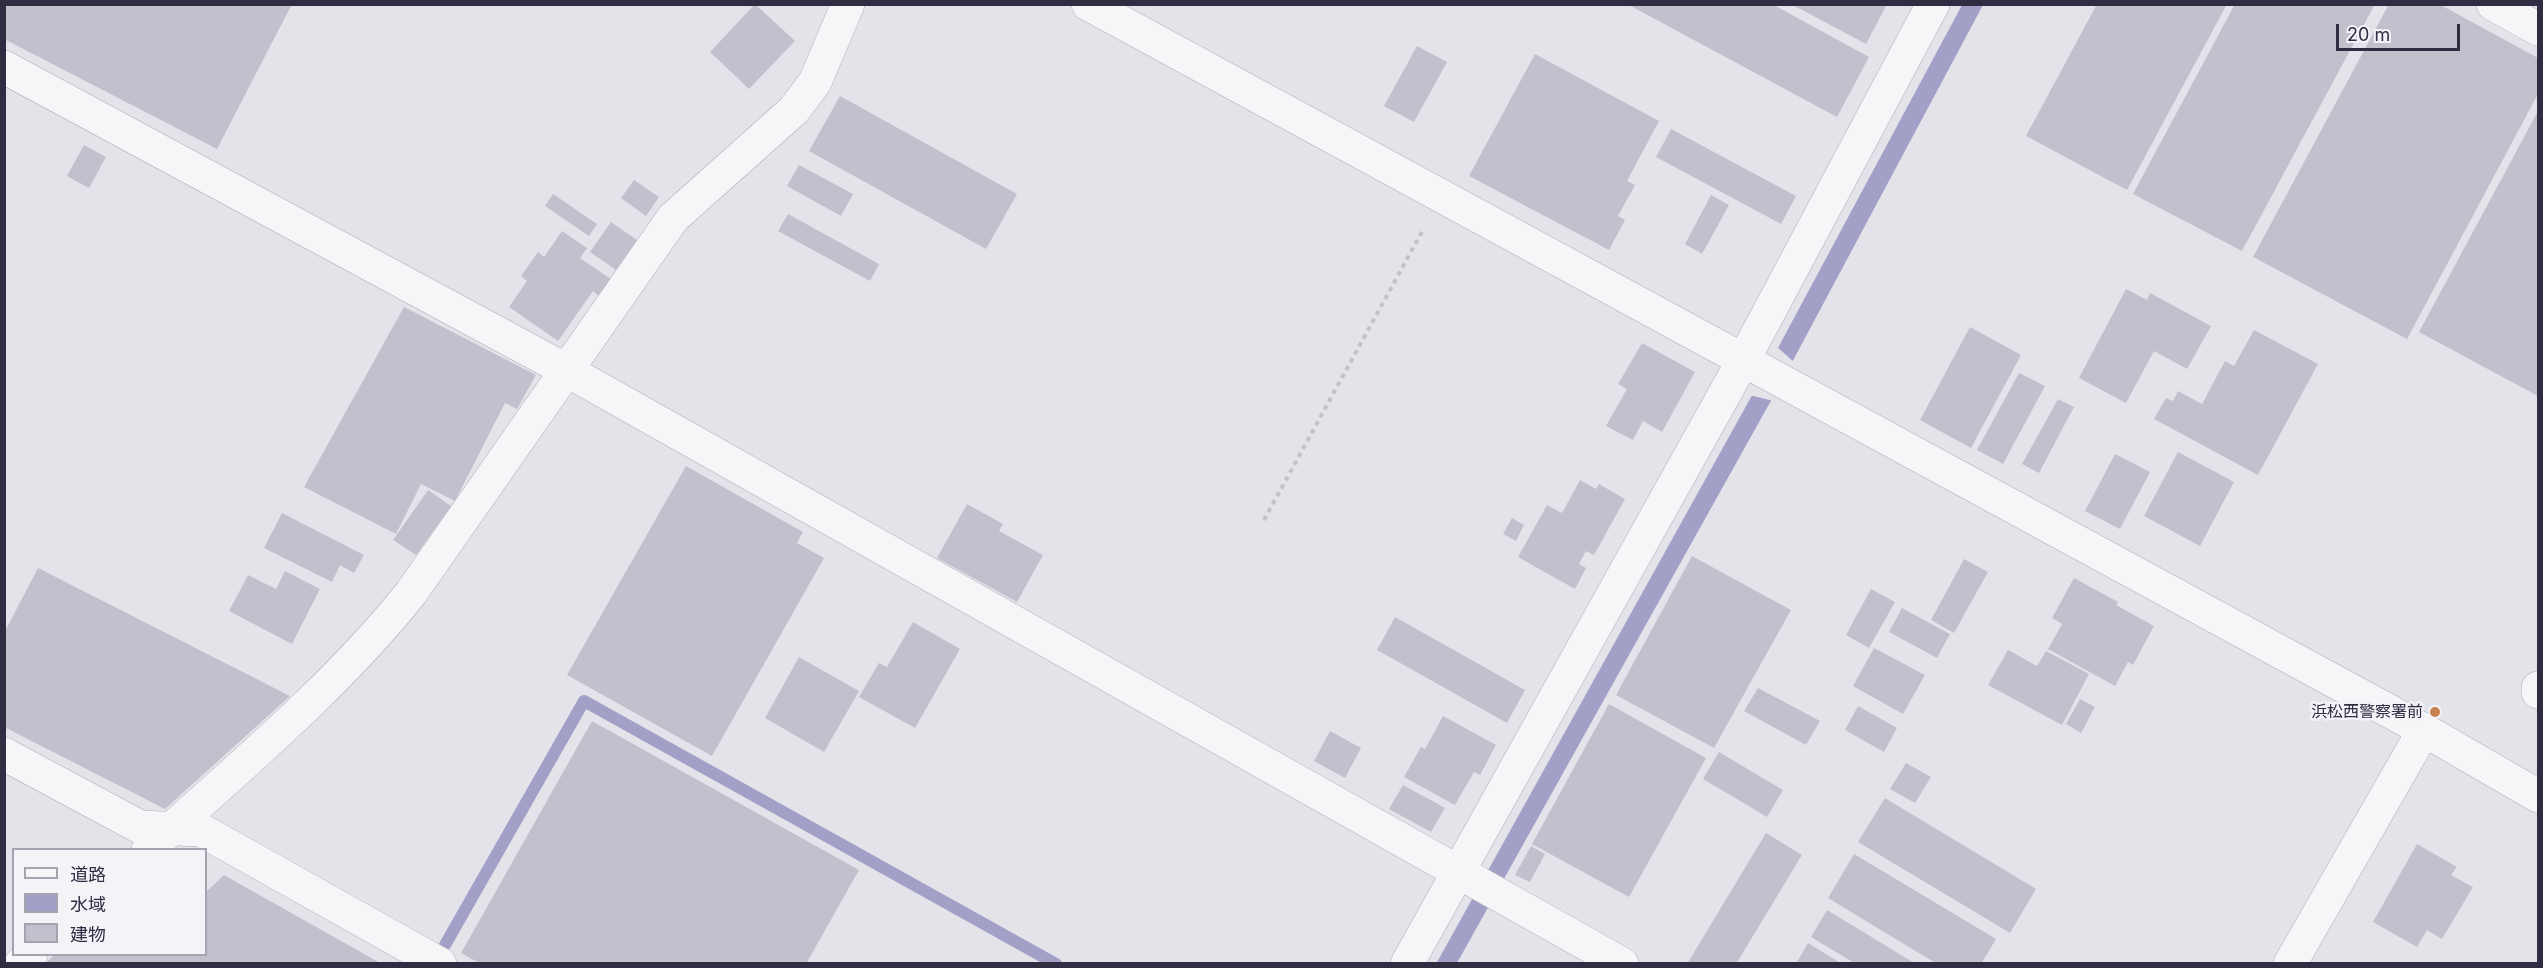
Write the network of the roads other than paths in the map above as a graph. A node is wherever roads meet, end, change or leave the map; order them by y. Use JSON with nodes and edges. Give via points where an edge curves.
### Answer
{"nodes":[{"id":1,"x":848,"y":4,"type":"edge"},
{"id":2,"x":1088,"y":4,"type":"edge"},
{"id":3,"x":1933,"y":4,"type":"edge"},
{"id":4,"x":2493,"y":4,"type":"edge"},
{"id":5,"x":2538,"y":29,"type":"edge"},
{"id":6,"x":4,"y":67,"type":"edge"},
{"id":7,"x":1750,"y":363,"type":"junction"},
{"id":8,"x":566,"y":370,"type":"junction"},
{"id":9,"x":2424,"y":730,"type":"junction"},
{"id":10,"x":4,"y":754,"type":"edge"},
{"id":11,"x":2538,"y":796,"type":"edge"},
{"id":12,"x":159,"y":839,"type":"edge"},
{"id":13,"x":1479,"y":882,"type":"junction"},
{"id":14,"x":440,"y":963,"type":"edge"},
{"id":15,"x":1407,"y":963,"type":"edge"},
{"id":16,"x":1622,"y":963,"type":"edge"},
{"id":17,"x":2290,"y":963,"type":"edge"}],
"edges":[{"from":1,"to":8,"type":"street","via":[[815,82],[794,110],[673,218]]},
{"from":2,"to":7,"type":"street"},
{"from":3,"to":7,"type":"street"},
{"from":4,"to":5,"type":"street"},
{"from":6,"to":8,"type":"street"},
{"from":7,"to":9,"type":"street"},
{"from":7,"to":13,"type":"street"},
{"from":8,"to":12,"type":"street","via":[[411,593],[375,637],[337,678]]},
{"from":8,"to":13,"type":"street"},
{"from":9,"to":11,"type":"street"},
{"from":9,"to":17,"type":"street"},
{"from":10,"to":12,"type":"street"},
{"from":12,"to":14,"type":"street","via":[[201,830]]},
{"from":13,"to":15,"type":"street"},
{"from":13,"to":16,"type":"street"}]}
